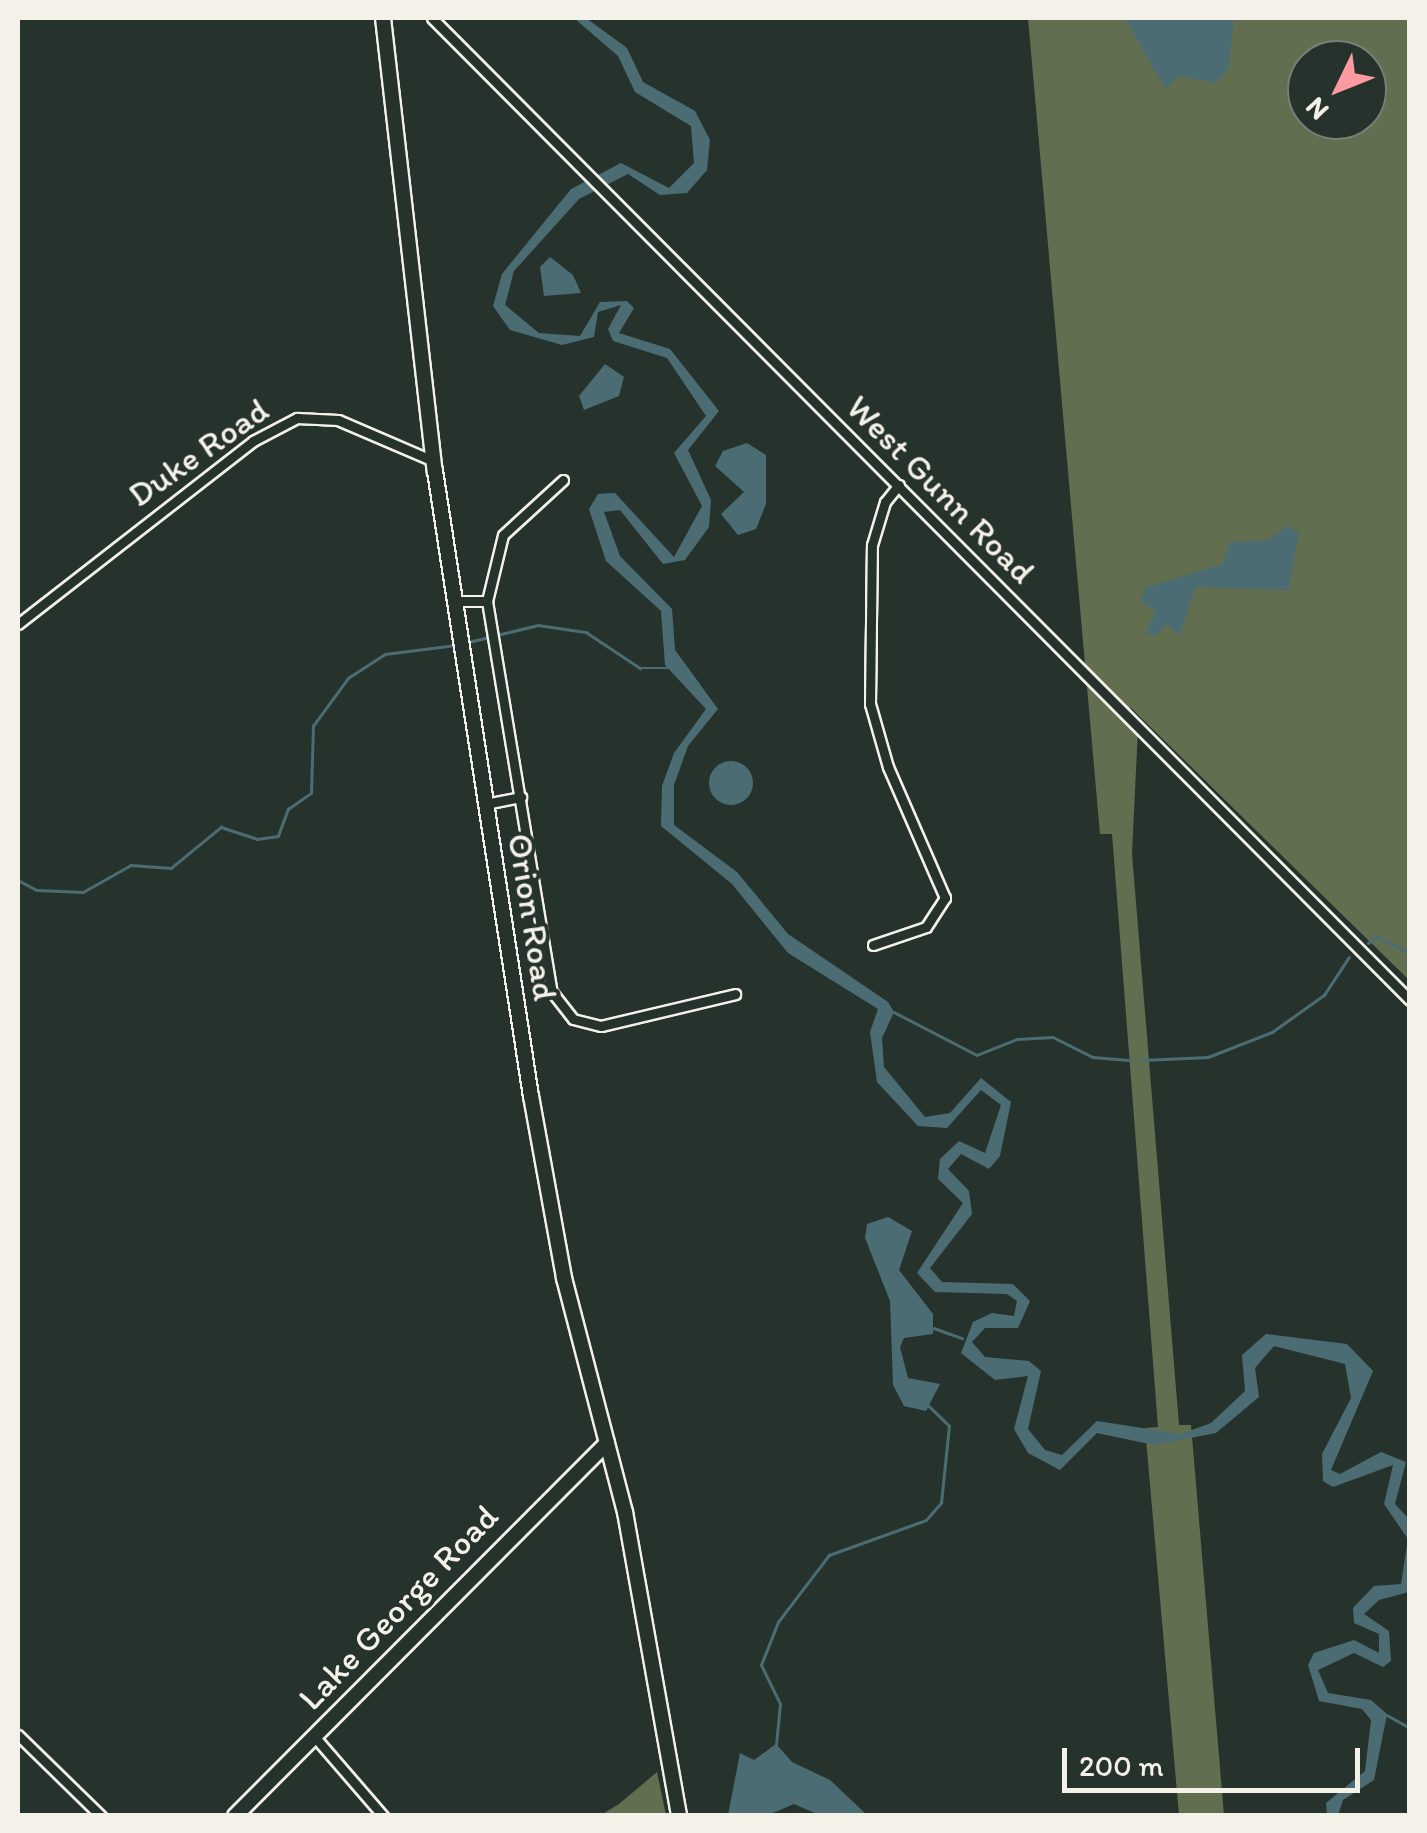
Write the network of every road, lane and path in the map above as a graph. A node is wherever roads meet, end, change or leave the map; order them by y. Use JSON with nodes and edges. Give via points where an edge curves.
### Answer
{"nodes":[{"id":1,"x":383,"y":18,"type":"edge"},
{"id":2,"x":432,"y":18,"type":"edge"},
{"id":3,"x":434,"y":461,"type":"junction"},
{"id":4,"x":564,"y":480,"type":"dead end"},
{"id":5,"x":899,"y":485,"type":"junction"},
{"id":6,"x":455,"y":601,"type":"junction"},
{"id":7,"x":487,"y":601,"type":"junction"},
{"id":8,"x":18,"y":624,"type":"edge"},
{"id":9,"x":520,"y":797,"type":"junction"},
{"id":10,"x":485,"y":804,"type":"junction"},
{"id":11,"x":873,"y":944,"type":"dead end"},
{"id":12,"x":734,"y":994,"type":"dead end"},
{"id":13,"x":1410,"y":1000,"type":"edge"},
{"id":14,"x":608,"y":1444,"type":"junction"},
{"id":15,"x":18,"y":1736,"type":"edge"},
{"id":16,"x":314,"y":1736,"type":"junction"},
{"id":17,"x":101,"y":1816,"type":"edge"},
{"id":18,"x":235,"y":1816,"type":"edge"},
{"id":19,"x":383,"y":1816,"type":"edge"},
{"id":20,"x":679,"y":1816,"type":"edge"}],
"edges":[{"from":1,"to":3,"type":"main road","name":"Orion Road"},
{"from":2,"to":5,"type":"street","name":"West Gunn Road"},
{"from":3,"to":6,"type":"main road","name":"Orion Road"},
{"from":3,"to":8,"type":"street","name":"Duke Road","via":[[338,420],[296,418],[253,441]]},
{"from":4,"to":7,"type":"street","via":[[503,535]]},
{"from":5,"to":11,"type":"street","via":[[872,544],[870,704],[888,767],[945,898],[926,927]]},
{"from":5,"to":13,"type":"street","name":"West Gunn Road"},
{"from":6,"to":7,"type":"street"},
{"from":6,"to":10,"type":"main road","name":"Orion Road"},
{"from":7,"to":9,"type":"street"},
{"from":9,"to":10,"type":"street"},
{"from":9,"to":12,"type":"street","via":[[552,992],[566,1012],[601,1026]]},
{"from":10,"to":14,"type":"main road","name":"Orion Road","via":[[564,1278]]},
{"from":14,"to":16,"type":"main road","name":"Lake George Road"},
{"from":14,"to":20,"type":"main road","name":"Orion Road"},
{"from":15,"to":17,"type":"street"},
{"from":16,"to":18,"type":"main road","name":"Lake George Road"},
{"from":16,"to":19,"type":"street"}]}
